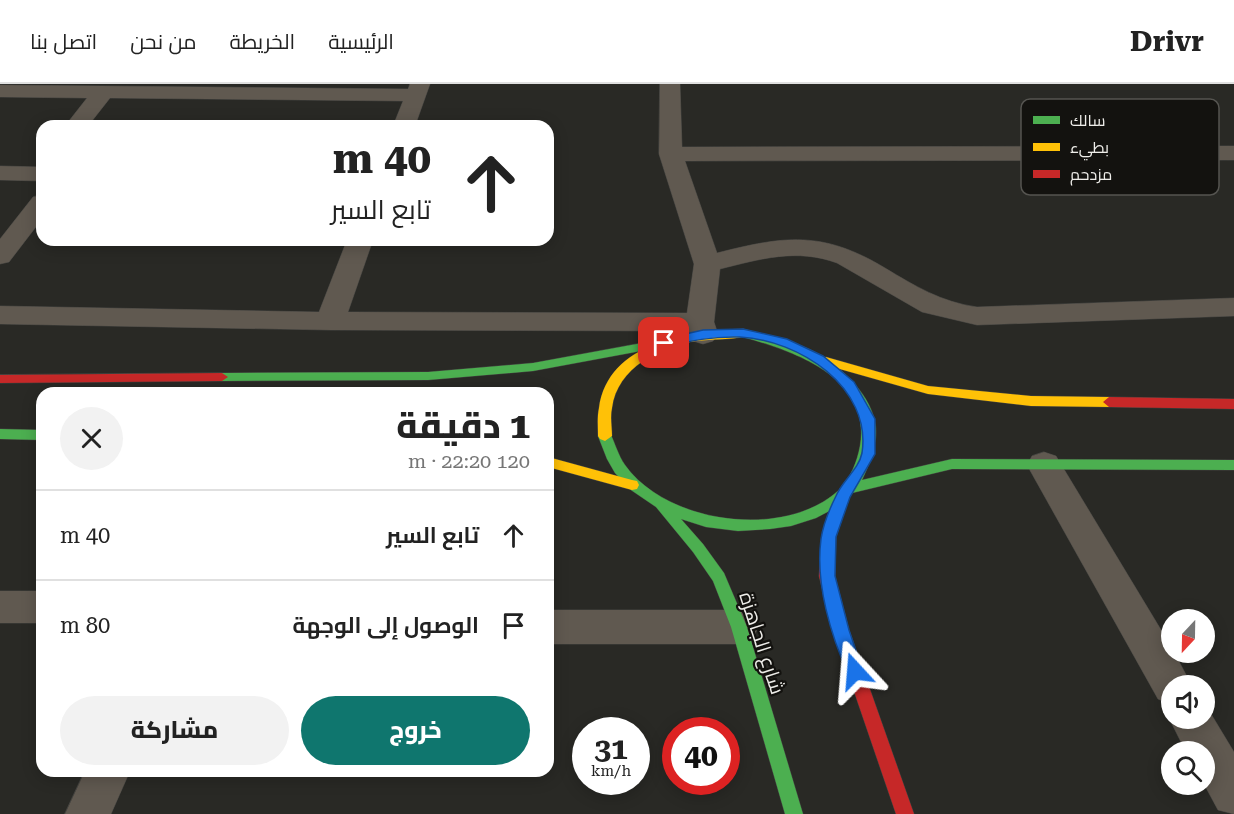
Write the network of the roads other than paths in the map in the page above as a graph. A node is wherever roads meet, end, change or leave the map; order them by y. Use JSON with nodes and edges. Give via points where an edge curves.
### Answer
{"nodes":[{"id":1,"x":670,"y":84,"type":"edge"},
{"id":2,"x":146,"y":88,"type":"edge"},
{"id":3,"x":418,"y":89,"type":"edge"},
{"id":4,"x":0,"y":91,"type":"edge"},
{"id":5,"x":104,"y":93,"type":"junction"},
{"id":6,"x":81,"y":120,"type":"edge"},
{"id":7,"x":406,"y":120,"type":"edge"},
{"id":8,"x":1021,"y":153,"type":"edge"},
{"id":9,"x":1219,"y":153,"type":"edge"},
{"id":10,"x":1234,"y":153,"type":"edge"},
{"id":11,"x":671,"y":154,"type":"junction"},
{"id":12,"x":36,"y":172,"type":"edge"},
{"id":13,"x":0,"y":173,"type":"edge"},
{"id":14,"x":36,"y":210,"type":"edge"},
{"id":15,"x":358,"y":246,"type":"edge"},
{"id":16,"x":0,"y":256,"type":"edge"},
{"id":17,"x":707,"y":264,"type":"junction"},
{"id":18,"x":1234,"y":307,"type":"edge"},
{"id":19,"x":0,"y":315,"type":"edge"},
{"id":20,"x":330,"y":321,"type":"junction"},
{"id":21,"x":701,"y":328,"type":"junction"},
{"id":22,"x":664,"y":343,"type":"junction"},
{"id":23,"x":818,"y":358,"type":"junction"},
{"id":24,"x":0,"y":379,"type":"edge"},
{"id":25,"x":1234,"y":404,"type":"edge"},
{"id":26,"x":0,"y":434,"type":"edge"},
{"id":27,"x":36,"y":435,"type":"edge"},
{"id":28,"x":554,"y":464,"type":"edge"},
{"id":29,"x":1044,"y":465,"type":"junction"},
{"id":30,"x":1234,"y":465,"type":"edge"},
{"id":31,"x":632,"y":485,"type":"junction"},
{"id":32,"x":847,"y":491,"type":"junction"},
{"id":33,"x":658,"y":502,"type":"junction"},
{"id":34,"x":0,"y":607,"type":"edge"},
{"id":35,"x":36,"y":607,"type":"edge"},
{"id":36,"x":554,"y":627,"type":"edge"},
{"id":37,"x":739,"y":627,"type":"junction"},
{"id":38,"x":1166,"y":675,"type":"edge"},
{"id":39,"x":1197,"y":729,"type":"edge"},
{"id":40,"x":105,"y":777,"type":"edge"},
{"id":41,"x":1234,"y":794,"type":"edge"},
{"id":42,"x":88,"y":814,"type":"edge"},
{"id":43,"x":794,"y":814,"type":"edge"},
{"id":44,"x":905,"y":814,"type":"edge"}],
"edges":[{"from":1,"to":11,"type":"street"},
{"from":2,"to":3,"type":"street"},
{"from":2,"to":5,"type":"street"},
{"from":3,"to":7,"type":"street"},
{"from":4,"to":5,"type":"street"},
{"from":5,"to":6,"type":"street"},
{"from":8,"to":11,"type":"street"},
{"from":9,"to":10,"type":"street"},
{"from":11,"to":17,"type":"street"},
{"from":12,"to":13,"type":"street"},
{"from":14,"to":16,"type":"street"},
{"from":15,"to":20,"type":"street"},
{"from":17,"to":18,"type":"street","via":[[778,248],[816,248],[841,255],[931,306],[977,316]]},
{"from":17,"to":21,"type":"street"},
{"from":19,"to":20,"type":"street"},
{"from":20,"to":21,"type":"street"},
{"from":21,"to":22,"type":"street"},
{"from":21,"to":23,"type":"street","via":[[782,342]]},
{"from":22,"to":24,"type":"street","via":[[533,367],[428,376]]},
{"from":22,"to":31,"type":"street","via":[[631,362],[609,387],[601,419],[609,453]]},
{"from":23,"to":25,"type":"street","via":[[928,390],[1030,401]]},
{"from":23,"to":32,"type":"street","via":[[850,385],[868,419],[868,454]]},
{"from":26,"to":27,"type":"street"},
{"from":28,"to":31,"type":"street"},
{"from":29,"to":30,"type":"street"},
{"from":29,"to":32,"type":"street","via":[[952,464]]},
{"from":29,"to":38,"type":"street"},
{"from":31,"to":33,"type":"street"},
{"from":32,"to":33,"type":"street","via":[[805,517],[756,526],[704,521]]},
{"from":32,"to":44,"type":"street","via":[[829,537],[827,576],[841,630]]},
{"from":33,"to":37,"type":"street","name":"شارع الجاهزة","via":[[719,578]]},
{"from":34,"to":35,"type":"street"},
{"from":36,"to":37,"type":"street"},
{"from":37,"to":43,"type":"street","name":"شارع الجاهزة"},
{"from":39,"to":41,"type":"street"},
{"from":40,"to":42,"type":"street"}]}
